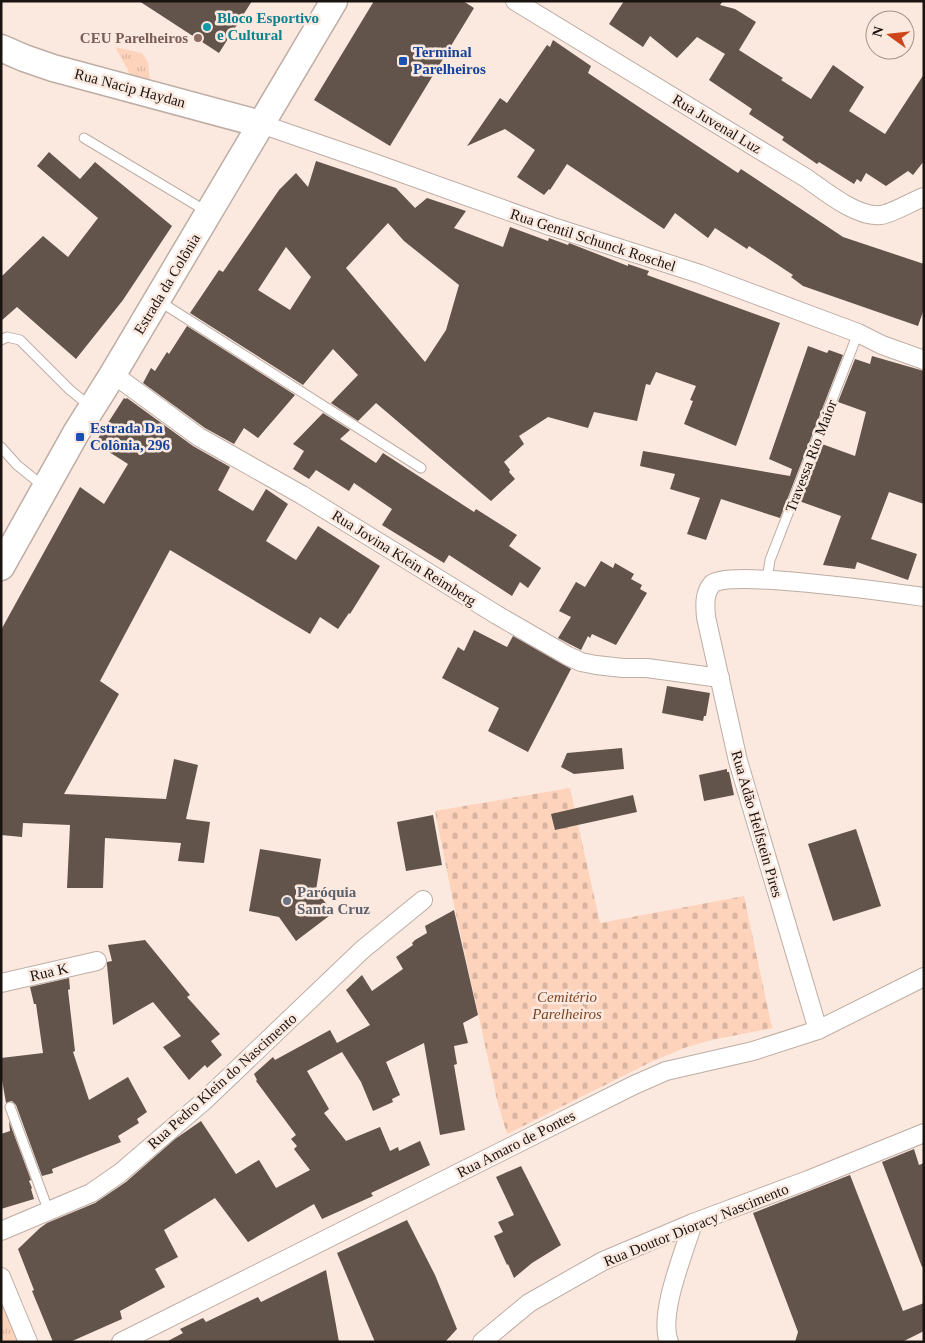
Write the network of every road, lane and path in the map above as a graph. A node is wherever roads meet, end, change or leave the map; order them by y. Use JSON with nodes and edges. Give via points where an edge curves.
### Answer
{"nodes":[{"id":1,"x":334,"y":1,"type":"edge"},
{"id":2,"x":515,"y":1,"type":"edge"},
{"id":3,"x":1,"y":48,"type":"edge"},
{"id":4,"x":261,"y":124,"type":"junction"},
{"id":5,"x":84,"y":138,"type":"dead end"},
{"id":6,"x":924,"y":196,"type":"edge"},
{"id":7,"x":208,"y":213,"type":"junction"},
{"id":8,"x":157,"y":300,"type":"junction"},
{"id":9,"x":858,"y":333,"type":"junction"},
{"id":10,"x":1,"y":340,"type":"edge"},
{"id":11,"x":924,"y":360,"type":"edge"},
{"id":12,"x":113,"y":374,"type":"junction"},
{"id":13,"x":92,"y":408,"type":"junction"},
{"id":14,"x":1,"y":447,"type":"edge"},
{"id":15,"x":420,"y":468,"type":"dead end"},
{"id":16,"x":45,"y":488,"type":"junction"},
{"id":17,"x":1,"y":567,"type":"edge"},
{"id":18,"x":767,"y":580,"type":"junction"},
{"id":19,"x":924,"y":597,"type":"edge"},
{"id":20,"x":720,"y":678,"type":"junction"},
{"id":21,"x":423,"y":900,"type":"dead end"},
{"id":22,"x":97,"y":961,"type":"dead end"},
{"id":23,"x":924,"y":978,"type":"edge"},
{"id":24,"x":1,"y":983,"type":"edge"},
{"id":25,"x":818,"y":1030,"type":"junction"},
{"id":26,"x":10,"y":1107,"type":"dead end"},
{"id":27,"x":924,"y":1133,"type":"edge"},
{"id":28,"x":49,"y":1212,"type":"junction"},
{"id":29,"x":693,"y":1224,"type":"junction"},
{"id":30,"x":1,"y":1231,"type":"edge"},
{"id":31,"x":1,"y":1277,"type":"edge"},
{"id":32,"x":28,"y":1342,"type":"edge"},
{"id":33,"x":121,"y":1342,"type":"edge"},
{"id":34,"x":482,"y":1342,"type":"edge"},
{"id":35,"x":669,"y":1342,"type":"edge"}],
"edges":[{"from":1,"to":4,"type":"main road","name":"Estrada da Colônia"},
{"from":2,"to":6,"type":"street","name":"Rua Juvenal Luz","via":[[847,206],[865,214],[882,215]]},
{"from":3,"to":4,"type":"main road","name":"Rua Nacip Haydan","via":[[53,68]]},
{"from":4,"to":7,"type":"main road","name":"Estrada da Colônia"},
{"from":4,"to":9,"type":"street","name":"Rua Gentil Schunck Roschel","via":[[550,226],[700,274]]},
{"from":5,"to":7,"type":"lane"},
{"from":7,"to":8,"type":"main road","name":"Estrada da Colônia"},
{"from":8,"to":12,"type":"main road","name":"Estrada da Colônia"},
{"from":8,"to":15,"type":"lane"},
{"from":9,"to":11,"type":"street","name":"Rua Gentil Schunck Roschel"},
{"from":9,"to":18,"type":"lane","name":"Travessa Rio Maior","via":[[770,560]]},
{"from":10,"to":13,"type":"lane","via":[[7,337],[20,340]]},
{"from":12,"to":13,"type":"main road","name":"Estrada da Colônia"},
{"from":12,"to":20,"type":"street","name":"Rua Jovina Klein Reimberg","via":[[199,437],[302,495],[568,656],[596,665]]},
{"from":13,"to":16,"type":"main road","name":"Estrada da Colônia"},
{"from":14,"to":16,"type":"lane"},
{"from":16,"to":17,"type":"main road","name":"Estrada da Colônia"},
{"from":18,"to":19,"type":"street"},
{"from":18,"to":20,"type":"street","name":"Rua Adão Helfstein Pires","via":[[720,580],[713,583],[706,594],[706,617]]},
{"from":20,"to":25,"type":"street","name":"Rua Adão Helfstein Pires","via":[[738,761]]},
{"from":21,"to":28,"type":"street","name":"Rua Pedro Klein do Nascimento","via":[[362,950],[204,1101],[120,1173],[92,1193]]},
{"from":22,"to":24,"type":"street","name":"Rua K"},
{"from":23,"to":25,"type":"street","name":"Rua Amaro de Pontes"},
{"from":25,"to":33,"type":"street","name":"Rua Amaro de Pontes","via":[[753,1051],[666,1071],[634,1085]]},
{"from":26,"to":28,"type":"lane"},
{"from":27,"to":29,"type":"street","name":"Rua Doutor Dioracy Nascimento"},
{"from":28,"to":30,"type":"street","name":"Rua Pedro Klein do Nascimento"},
{"from":29,"to":34,"type":"street","name":"Rua Doutor Dioracy Nascimento","via":[[603,1261],[529,1304]]},
{"from":29,"to":35,"type":"street","via":[[668,1304],[665,1326]]},
{"from":31,"to":32,"type":"street"}]}
